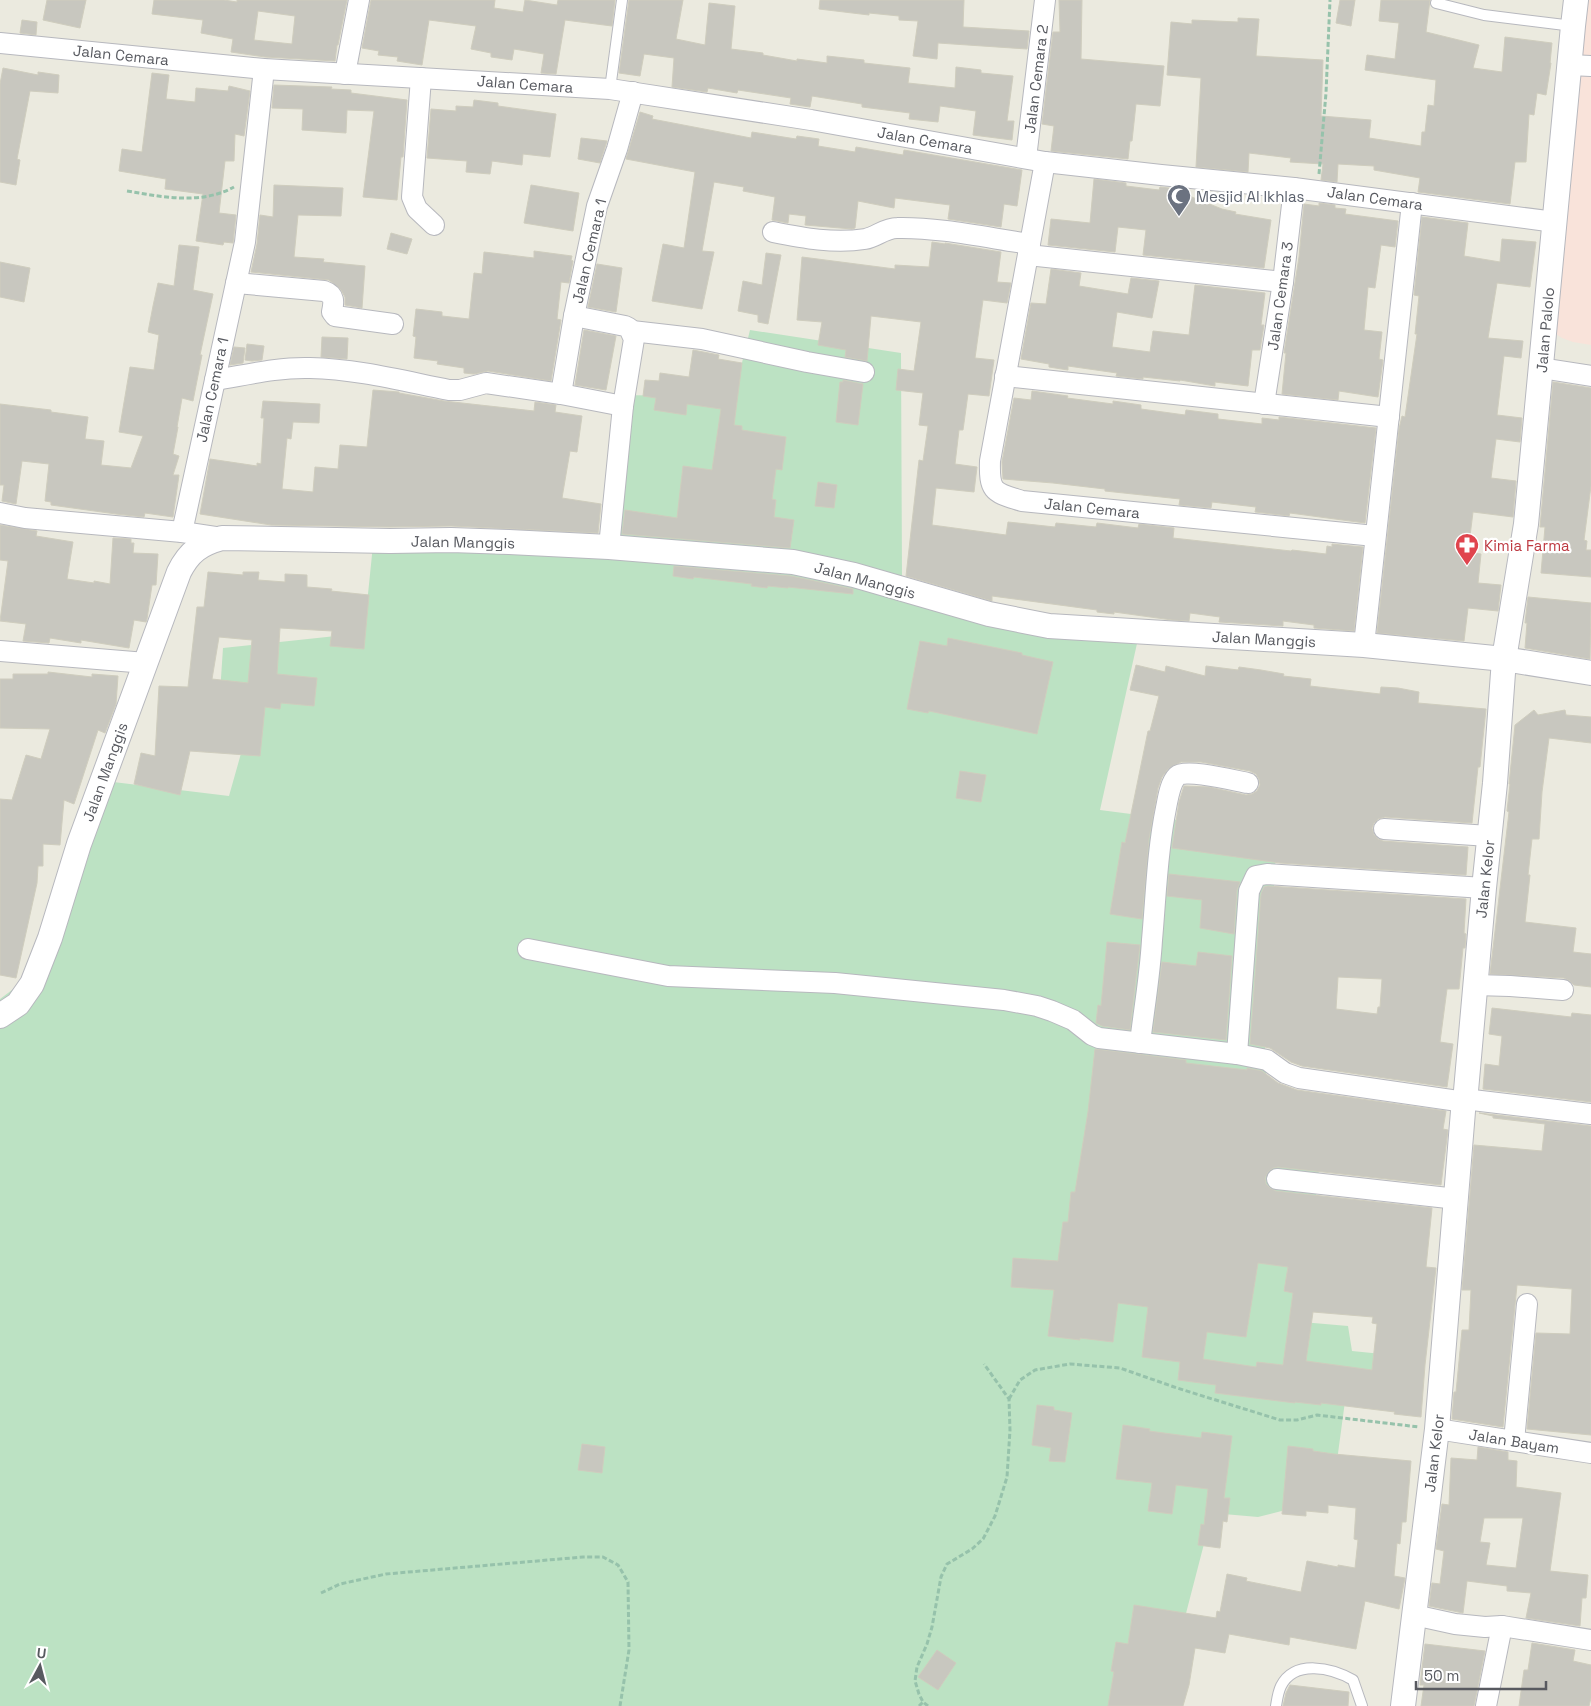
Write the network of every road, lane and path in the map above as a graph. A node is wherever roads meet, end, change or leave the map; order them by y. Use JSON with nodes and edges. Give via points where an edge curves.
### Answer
{"nodes":[{"id":1,"x":359,"y":0,"type":"edge"},
{"id":2,"x":622,"y":0,"type":"edge"},
{"id":3,"x":1045,"y":0,"type":"edge"},
{"id":4,"x":1330,"y":0,"type":"edge"},
{"id":5,"x":1576,"y":0,"type":"edge"},
{"id":6,"x":1436,"y":3,"type":"dead end"},
{"id":7,"x":1573,"y":26,"type":"junction"},
{"id":8,"x":0,"y":43,"type":"edge"},
{"id":9,"x":1581,"y":66,"type":"edge"},
{"id":10,"x":264,"y":69,"type":"junction"},
{"id":11,"x":345,"y":74,"type":"junction"},
{"id":12,"x":421,"y":78,"type":"junction"},
{"id":13,"x":610,"y":89,"type":"junction"},
{"id":14,"x":633,"y":92,"type":"junction"},
{"id":15,"x":1036,"y":160,"type":"junction"},
{"id":16,"x":252,"y":178,"type":"junction"},
{"id":17,"x":1294,"y":188,"type":"junction"},
{"id":18,"x":127,"y":191,"type":"dead end"},
{"id":19,"x":1317,"y":191,"type":"junction"},
{"id":20,"x":1412,"y":203,"type":"junction"},
{"id":21,"x":1555,"y":222,"type":"junction"},
{"id":22,"x":434,"y":225,"type":"dead end"},
{"id":23,"x":773,"y":232,"type":"dead end"},
{"id":24,"x":1029,"y":249,"type":"junction"},
{"id":25,"x":1283,"y":282,"type":"junction"},
{"id":26,"x":236,"y":283,"type":"junction"},
{"id":27,"x":574,"y":316,"type":"junction"},
{"id":28,"x":393,"y":324,"type":"dead end"},
{"id":29,"x":632,"y":332,"type":"junction"},
{"id":30,"x":1541,"y":368,"type":"junction"},
{"id":31,"x":864,"y":372,"type":"dead end"},
{"id":32,"x":1005,"y":376,"type":"junction"},
{"id":33,"x":1591,"y":376,"type":"edge"},
{"id":34,"x":215,"y":380,"type":"junction"},
{"id":35,"x":561,"y":394,"type":"junction"},
{"id":36,"x":1264,"y":404,"type":"junction"},
{"id":37,"x":623,"y":406,"type":"junction"},
{"id":38,"x":1389,"y":417,"type":"junction"},
{"id":39,"x":0,"y":513,"type":"edge"},
{"id":40,"x":182,"y":532,"type":"junction"},
{"id":41,"x":1375,"y":536,"type":"junction"},
{"id":42,"x":222,"y":538,"type":"junction"},
{"id":43,"x":609,"y":547,"type":"junction"},
{"id":44,"x":1364,"y":645,"type":"junction"},
{"id":45,"x":0,"y":651,"type":"edge"},
{"id":46,"x":1504,"y":659,"type":"junction"},
{"id":47,"x":146,"y":663,"type":"junction"},
{"id":48,"x":1591,"y":673,"type":"edge"},
{"id":49,"x":1248,"y":783,"type":"dead end"},
{"id":50,"x":1384,"y":829,"type":"dead end"},
{"id":51,"x":1489,"y":836,"type":"junction"},
{"id":52,"x":1484,"y":888,"type":"junction"},
{"id":53,"x":528,"y":949,"type":"dead end"},
{"id":54,"x":1475,"y":985,"type":"junction"},
{"id":55,"x":1562,"y":990,"type":"dead end"},
{"id":56,"x":0,"y":1016,"type":"edge"},
{"id":57,"x":1140,"y":1043,"type":"junction"},
{"id":58,"x":1237,"y":1054,"type":"junction"},
{"id":59,"x":1465,"y":1101,"type":"junction"},
{"id":60,"x":1591,"y":1114,"type":"edge"},
{"id":61,"x":1277,"y":1179,"type":"dead end"},
{"id":62,"x":1457,"y":1199,"type":"junction"},
{"id":63,"x":1527,"y":1304,"type":"dead end"},
{"id":64,"x":984,"y":1364,"type":"dead end"},
{"id":65,"x":1009,"y":1399,"type":"junction"},
{"id":66,"x":1437,"y":1429,"type":"junction"},
{"id":67,"x":1514,"y":1441,"type":"junction"},
{"id":68,"x":1591,"y":1453,"type":"edge"},
{"id":69,"x":320,"y":1593,"type":"dead end"},
{"id":70,"x":1414,"y":1615,"type":"junction"},
{"id":71,"x":1502,"y":1626,"type":"junction"},
{"id":72,"x":1591,"y":1640,"type":"edge"},
{"id":73,"x":923,"y":1702,"type":"junction"},
{"id":74,"x":620,"y":1706,"type":"edge"},
{"id":75,"x":919,"y":1706,"type":"edge"},
{"id":76,"x":928,"y":1706,"type":"edge"},
{"id":77,"x":1276,"y":1706,"type":"edge"},
{"id":78,"x":1362,"y":1706,"type":"edge"},
{"id":79,"x":1403,"y":1706,"type":"edge"},
{"id":80,"x":1486,"y":1706,"type":"edge"}],
"edges":[{"from":1,"to":11,"type":"street"},
{"from":2,"to":13,"type":"lane"},
{"from":3,"to":15,"type":"street","name":"Jalan Cemara 2"},
{"from":4,"to":19,"type":"path"},
{"from":5,"to":7,"type":"street","name":"Jalan Palolo"},
{"from":6,"to":7,"type":"lane","via":[[1484,15]]},
{"from":7,"to":9,"type":"street","name":"Jalan Palolo"},
{"from":8,"to":10,"type":"street","name":"Jalan Cemara"},
{"from":9,"to":21,"type":"street","name":"Jalan Palolo"},
{"from":10,"to":11,"type":"street","name":"Jalan Cemara"},
{"from":10,"to":16,"type":"street","name":"Jalan Cemara 1"},
{"from":11,"to":12,"type":"street","name":"Jalan Cemara"},
{"from":12,"to":13,"type":"street","name":"Jalan Cemara"},
{"from":12,"to":22,"type":"street","via":[[412,197],[417,209]]},
{"from":13,"to":14,"type":"street","name":"Jalan Cemara"},
{"from":14,"to":15,"type":"street","name":"Jalan Cemara"},
{"from":14,"to":27,"type":"street","name":"Jalan Cemara 1","via":[[597,206]]},
{"from":15,"to":17,"type":"street","name":"Jalan Cemara"},
{"from":15,"to":24,"type":"street","name":"Jalan Cemara"},
{"from":16,"to":18,"type":"path","via":[[224,192],[202,197],[173,198]]},
{"from":16,"to":26,"type":"street","name":"Jalan Cemara 1","via":[[245,242]]},
{"from":17,"to":19,"type":"street","name":"Jalan Cemara"},
{"from":17,"to":25,"type":"street","name":"Jalan Cemara 3"},
{"from":19,"to":20,"type":"street","name":"Jalan Cemara"},
{"from":20,"to":21,"type":"street","name":"Jalan Cemara"},
{"from":20,"to":38,"type":"street"},
{"from":21,"to":30,"type":"street","name":"Jalan Palolo"},
{"from":23,"to":24,"type":"street","via":[[811,239],[843,240],[866,239],[889,228],[934,230]]},
{"from":24,"to":25,"type":"street"},
{"from":24,"to":32,"type":"street","name":"Jalan Cemara"},
{"from":25,"to":36,"type":"street","name":"Jalan Cemara 3"},
{"from":26,"to":28,"type":"street","via":[[324,291],[334,299],[332,312],[335,316]]},
{"from":26,"to":34,"type":"street","name":"Jalan Cemara 1"},
{"from":27,"to":29,"type":"street","name":"Jalan Cemara 1","via":[[625,326]]},
{"from":27,"to":35,"type":"street"},
{"from":29,"to":31,"type":"street","name":"Jalan Cemara 1","via":[[702,339]]},
{"from":29,"to":37,"type":"street","via":[[634,339]]},
{"from":30,"to":33,"type":"street"},
{"from":30,"to":46,"type":"street","name":"Jalan Palolo","via":[[1526,524]]},
{"from":32,"to":36,"type":"street"},
{"from":32,"to":41,"type":"street","name":"Jalan Cemara","via":[[989,479],[996,492],[1004,496],[1022,502]]},
{"from":34,"to":35,"type":"street","via":[[309,368],[365,372],[449,390],[486,383]]},
{"from":34,"to":40,"type":"street","name":"Jalan Cemara 1"},
{"from":35,"to":37,"type":"street"},
{"from":36,"to":38,"type":"street"},
{"from":37,"to":43,"type":"street"},
{"from":38,"to":41,"type":"street"},
{"from":39,"to":40,"type":"street","name":"Jalan Manggis"},
{"from":40,"to":42,"type":"street","name":"Jalan Manggis"},
{"from":41,"to":44,"type":"street"},
{"from":42,"to":43,"type":"street","name":"Jalan Manggis","via":[[451,540]]},
{"from":42,"to":47,"type":"street","name":"Jalan Manggis","via":[[209,542],[186,558]]},
{"from":43,"to":44,"type":"street","name":"Jalan Manggis","via":[[793,562],[854,574],[989,614],[1049,626]]},
{"from":44,"to":46,"type":"street","name":"Jalan Manggis"},
{"from":45,"to":47,"type":"street"},
{"from":46,"to":48,"type":"street","name":"Jalan Manggis"},
{"from":46,"to":51,"type":"street","name":"Jalan Kelor"},
{"from":47,"to":56,"type":"street","name":"Jalan Manggis","via":[[82,835],[32,984],[18,1004]]},
{"from":49,"to":57,"type":"street","via":[[1184,772],[1174,781],[1160,846]]},
{"from":50,"to":51,"type":"street"},
{"from":51,"to":52,"type":"street","name":"Jalan Kelor"},
{"from":52,"to":54,"type":"street","name":"Jalan Kelor"},
{"from":52,"to":58,"type":"street","via":[[1267,874],[1256,876],[1249,891]]},
{"from":53,"to":57,"type":"street","via":[[668,976],[835,984],[1004,1000],[1052,1011],[1099,1038]]},
{"from":54,"to":55,"type":"street"},
{"from":54,"to":59,"type":"street","name":"Jalan Kelor"},
{"from":57,"to":58,"type":"street"},
{"from":58,"to":59,"type":"street","via":[[1267,1060],[1285,1073],[1299,1078]]},
{"from":59,"to":60,"type":"street"},
{"from":59,"to":62,"type":"street","name":"Jalan Kelor"},
{"from":61,"to":62,"type":"street"},
{"from":62,"to":66,"type":"street","name":"Jalan Kelor"},
{"from":63,"to":67,"type":"street"},
{"from":64,"to":65,"type":"path"},
{"from":65,"to":66,"type":"path","via":[[1020,1380],[1035,1370],[1070,1364],[1120,1368],[1280,1420],[1317,1415]]},
{"from":65,"to":73,"type":"path","via":[[1007,1477],[995,1516],[983,1539],[947,1564],[941,1577],[932,1627],[917,1667],[915,1682]]},
{"from":66,"to":67,"type":"street","name":"Jalan Bayam"},
{"from":66,"to":70,"type":"street","name":"Jalan Kelor"},
{"from":67,"to":68,"type":"street","name":"Jalan Bayam"},
{"from":69,"to":74,"type":"path","via":[[340,1584],[386,1574],[603,1558],[618,1565],[628,1582],[629,1650]]},
{"from":70,"to":71,"type":"street","via":[[1485,1628]]},
{"from":70,"to":79,"type":"street","name":"Jalan Kelor"},
{"from":71,"to":72,"type":"street"},
{"from":71,"to":80,"type":"street"},
{"from":73,"to":75,"type":"path"},
{"from":73,"to":76,"type":"path"},
{"from":77,"to":78,"type":"lane","via":[[1284,1682],[1296,1671],[1311,1668],[1342,1674],[1353,1680]]}]}
